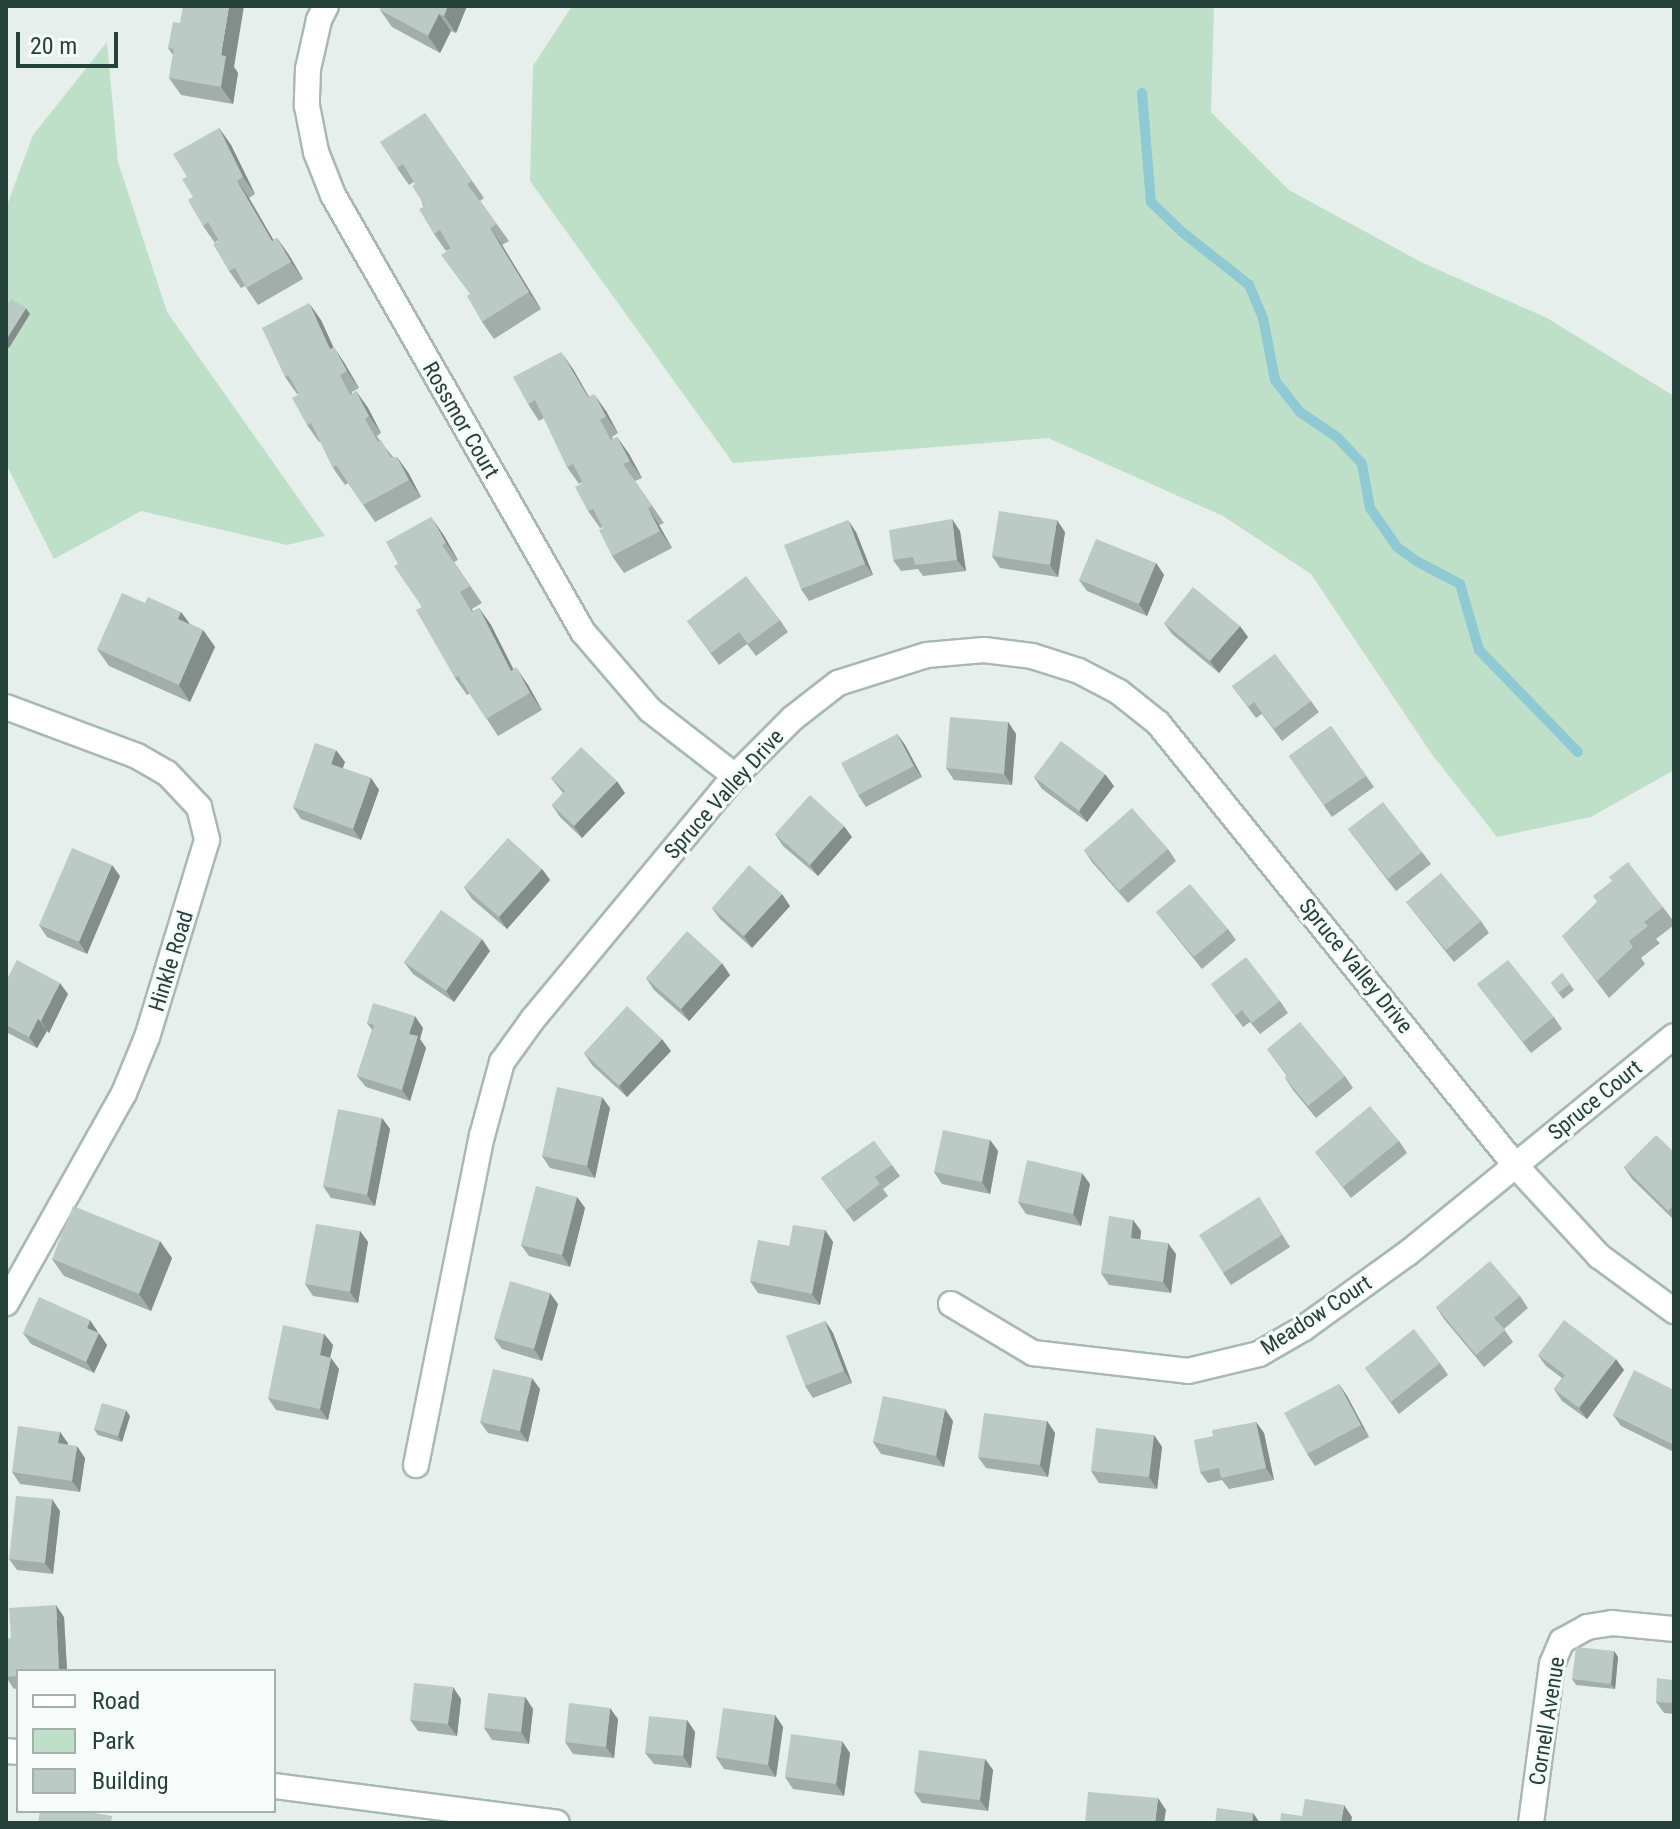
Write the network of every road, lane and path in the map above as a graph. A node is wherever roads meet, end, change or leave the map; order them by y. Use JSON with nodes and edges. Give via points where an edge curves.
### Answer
{"nodes":[{"id":1,"x":326,"y":6,"type":"edge"},
{"id":2,"x":6,"y":707,"type":"edge"},
{"id":3,"x":735,"y":776,"type":"junction"},
{"id":4,"x":1674,"y":1036,"type":"edge"},
{"id":5,"x":1515,"y":1165,"type":"junction"},
{"id":6,"x":6,"y":1303,"type":"edge"},
{"id":7,"x":951,"y":1304,"type":"dead end"},
{"id":8,"x":1674,"y":1311,"type":"edge"},
{"id":9,"x":416,"y":1465,"type":"dead end"},
{"id":10,"x":1674,"y":1629,"type":"edge"},
{"id":11,"x":276,"y":1786,"type":"edge"},
{"id":12,"x":557,"y":1823,"type":"edge"},
{"id":13,"x":1531,"y":1823,"type":"edge"}],
"edges":[{"from":1,"to":3,"type":"street","name":"Rossmor Court","via":[[308,69],[307,106],[316,152],[333,195],[583,632],[650,710]]},
{"from":2,"to":6,"type":"street","name":"Hinkle Road","via":[[137,756],[167,773],[199,807],[207,840],[147,1037],[124,1093]]},
{"from":3,"to":5,"type":"street","name":"Spruce Valley Drive","via":[[793,718],[838,683],[878,667],[927,655],[984,650],[1032,656],[1079,671],[1119,692],[1167,734]]},
{"from":3,"to":9,"type":"street","name":"Spruce Valley Drive","via":[[502,1062],[482,1136]]},
{"from":4,"to":5,"type":"street","name":"Spruce Court"},
{"from":5,"to":7,"type":"street","name":"Meadow Court","via":[[1408,1253],[1259,1354],[1188,1371],[1033,1353]]},
{"from":5,"to":8,"type":"street","name":"Spruce Valley Drive","via":[[1599,1256]]},
{"from":10,"to":13,"type":"street","name":"Cornell Avenue","via":[[1612,1623],[1587,1627],[1562,1641],[1552,1664]]},
{"from":11,"to":12,"type":"street"}]}
